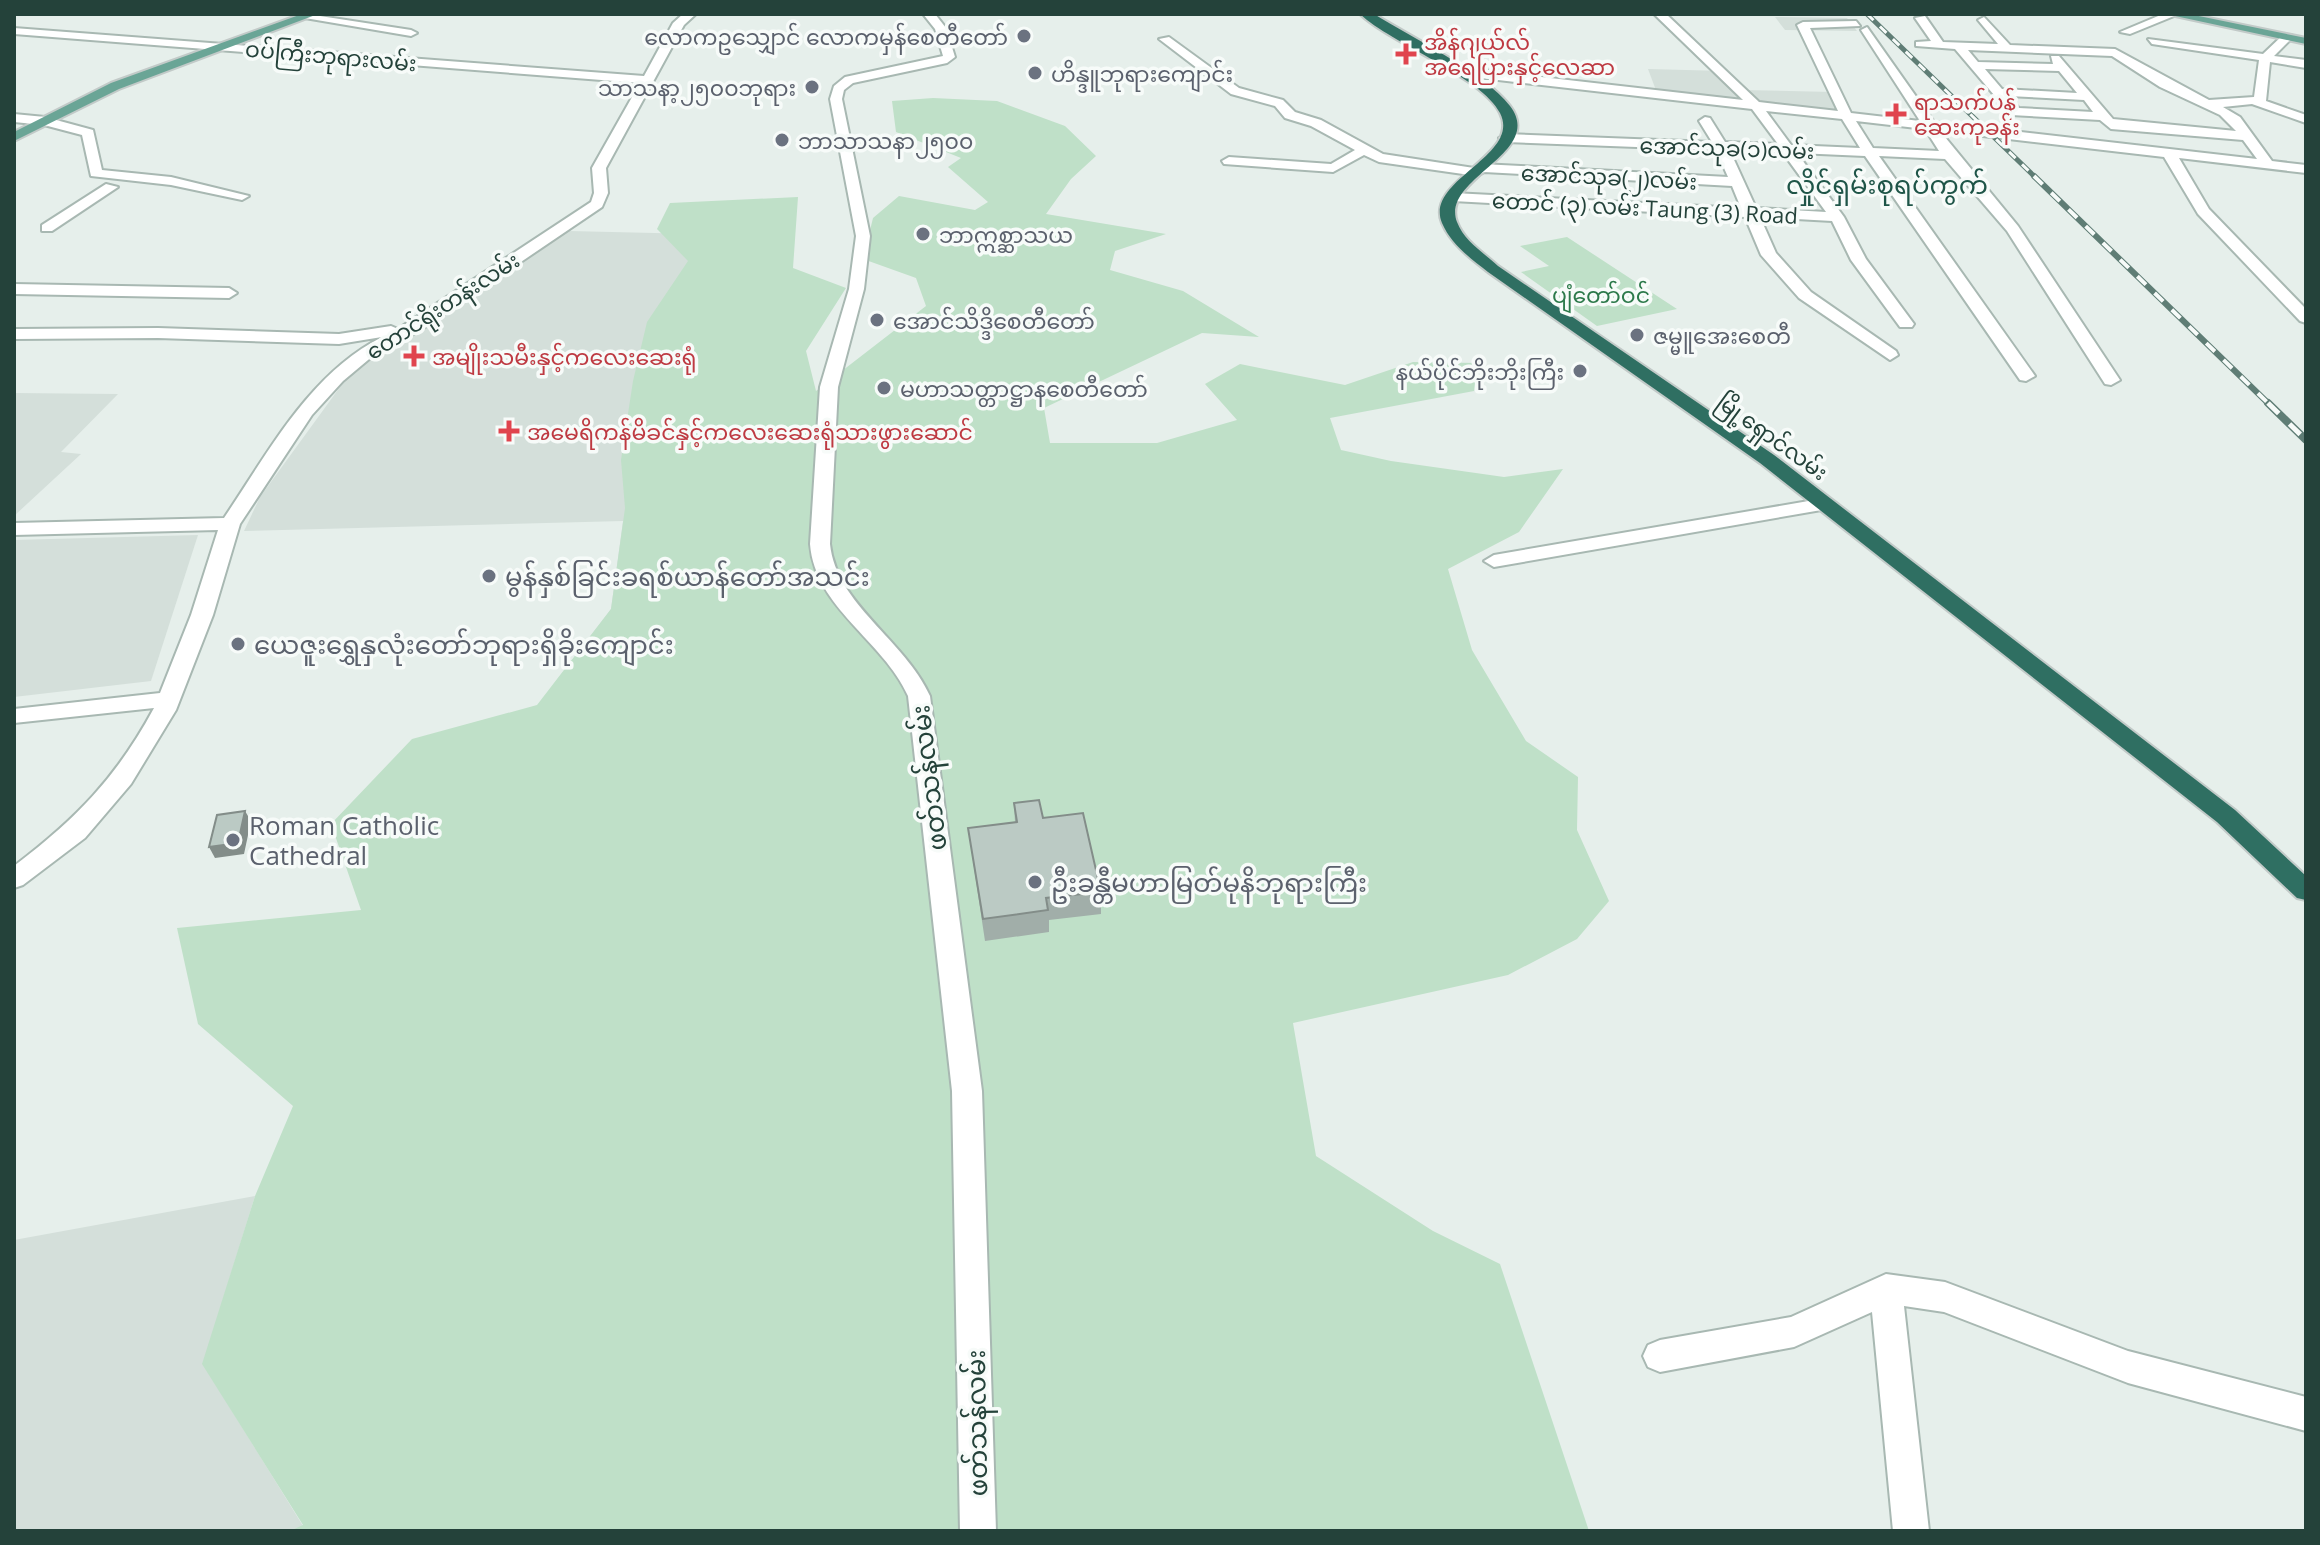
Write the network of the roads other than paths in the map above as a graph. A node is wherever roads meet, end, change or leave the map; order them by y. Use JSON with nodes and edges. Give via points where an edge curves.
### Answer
{"nodes":[{"id":1,"x":690,"y":14,"type":"edge"},
{"id":2,"x":929,"y":14,"type":"edge"},
{"id":3,"x":1366,"y":14,"type":"edge"},
{"id":4,"x":1660,"y":14,"type":"edge"},
{"id":5,"x":2172,"y":14,"type":"edge"},
{"id":6,"x":309,"y":15,"type":"edge"},
{"id":7,"x":1921,"y":18,"type":"dead end"},
{"id":8,"x":26,"y":19,"type":"dead end"},
{"id":9,"x":1984,"y":20,"type":"dead end"},
{"id":10,"x":14,"y":24,"type":"edge"},
{"id":11,"x":14,"y":31,"type":"edge"},
{"id":12,"x":2126,"y":32,"type":"dead end"},
{"id":13,"x":411,"y":33,"type":"dead end"},
{"id":14,"x":2287,"y":37,"type":"junction"},
{"id":15,"x":1165,"y":39,"type":"dead end"},
{"id":16,"x":2152,"y":41,"type":"dead end"},
{"id":17,"x":2306,"y":41,"type":"edge"},
{"id":18,"x":1920,"y":44,"type":"dead end"},
{"id":19,"x":1940,"y":45,"type":"junction"},
{"id":20,"x":1958,"y":45,"type":"junction"},
{"id":21,"x":227,"y":46,"type":"junction"},
{"id":22,"x":2006,"y":47,"type":"junction"},
{"id":23,"x":2264,"y":57,"type":"junction"},
{"id":24,"x":2306,"y":64,"type":"edge"},
{"id":25,"x":1973,"y":65,"type":"junction"},
{"id":26,"x":1455,"y":71,"type":"junction"},
{"id":27,"x":647,"y":80,"type":"junction"},
{"id":28,"x":1997,"y":92,"type":"junction"},
{"id":29,"x":2089,"y":97,"type":"junction"},
{"id":30,"x":2254,"y":101,"type":"junction"},
{"id":31,"x":2210,"y":104,"type":"junction"},
{"id":32,"x":1757,"y":107,"type":"junction"},
{"id":33,"x":1847,"y":117,"type":"junction"},
{"id":34,"x":14,"y":118,"type":"edge"},
{"id":35,"x":2306,"y":119,"type":"edge"},
{"id":36,"x":2107,"y":120,"type":"junction"},
{"id":37,"x":45,"y":121,"type":"junction"},
{"id":38,"x":1705,"y":121,"type":"dead end"},
{"id":39,"x":1930,"y":126,"type":"junction"},
{"id":40,"x":2247,"y":136,"type":"junction"},
{"id":41,"x":14,"y":137,"type":"edge"},
{"id":42,"x":1506,"y":138,"type":"junction"},
{"id":43,"x":1571,"y":141,"type":"junction"},
{"id":44,"x":1642,"y":144,"type":"junction"},
{"id":45,"x":1722,"y":148,"type":"junction"},
{"id":46,"x":2130,"y":149,"type":"junction"},
{"id":47,"x":1364,"y":150,"type":"junction"},
{"id":48,"x":1791,"y":150,"type":"junction"},
{"id":49,"x":1869,"y":152,"type":"junction"},
{"id":50,"x":2169,"y":153,"type":"junction"},
{"id":51,"x":1949,"y":155,"type":"junction"},
{"id":52,"x":1229,"y":161,"type":"dead end"},
{"id":53,"x":2267,"y":164,"type":"junction"},
{"id":54,"x":2306,"y":169,"type":"edge"},
{"id":55,"x":1479,"y":170,"type":"junction"},
{"id":56,"x":1579,"y":176,"type":"junction"},
{"id":57,"x":104,"y":178,"type":"junction"},
{"id":58,"x":1656,"y":178,"type":"junction"},
{"id":59,"x":1737,"y":182,"type":"junction"},
{"id":60,"x":176,"y":195,"type":"dead end"},
{"id":61,"x":242,"y":196,"type":"dead end"},
{"id":62,"x":1453,"y":197,"type":"junction"},
{"id":63,"x":1751,"y":213,"type":"junction"},
{"id":64,"x":1837,"y":217,"type":"junction"},
{"id":65,"x":47,"y":228,"type":"dead end"},
{"id":66,"x":2273,"y":282,"type":"junction"},
{"id":67,"x":14,"y":289,"type":"edge"},
{"id":68,"x":229,"y":293,"type":"dead end"},
{"id":69,"x":2306,"y":293,"type":"edge"},
{"id":70,"x":2306,"y":318,"type":"edge"},
{"id":71,"x":1906,"y":324,"type":"dead end"},
{"id":72,"x":413,"y":328,"type":"junction"},
{"id":73,"x":14,"y":334,"type":"edge"},
{"id":74,"x":339,"y":339,"type":"junction"},
{"id":75,"x":368,"y":351,"type":"junction"},
{"id":76,"x":1890,"y":355,"type":"dead end"},
{"id":77,"x":2026,"y":376,"type":"dead end"},
{"id":78,"x":2111,"y":380,"type":"dead end"},
{"id":79,"x":1826,"y":504,"type":"junction"},
{"id":80,"x":230,"y":524,"type":"junction"},
{"id":81,"x":14,"y":529,"type":"edge"},
{"id":82,"x":1494,"y":561,"type":"dead end"},
{"id":83,"x":170,"y":699,"type":"junction"},
{"id":84,"x":14,"y":716,"type":"edge"},
{"id":85,"x":14,"y":879,"type":"edge"},
{"id":86,"x":2306,"y":891,"type":"edge"},
{"id":87,"x":1886,"y":1289,"type":"junction"},
{"id":88,"x":1660,"y":1356,"type":"dead end"},
{"id":89,"x":2306,"y":1414,"type":"edge"},
{"id":90,"x":978,"y":1531,"type":"edge"},
{"id":91,"x":1911,"y":1531,"type":"edge"}],
"edges":[{"from":1,"to":27,"type":"street","name":"တောင်ရိုးတန်းလမ်း","via":[[679,23]]},
{"from":2,"to":90,"type":"street","name":"ဖတ်သန်လမ်း","via":[[946,42],[951,55],[947,59],[849,80],[838,89],[863,259],[857,296],[831,374],[820,535],[826,571],[842,598],[900,656],[919,696],[967,1091]]},
{"from":3,"to":26,"type":"highway"},
{"from":4,"to":32,"type":"street"},
{"from":5,"to":12,"type":"street"},
{"from":5,"to":14,"type":"main road"},
{"from":6,"to":13,"type":"street"},
{"from":6,"to":21,"type":"main road"},
{"from":7,"to":19,"type":"street"},
{"from":8,"to":10,"type":"street"},
{"from":9,"to":22,"type":"street"},
{"from":11,"to":21,"type":"street","name":"ဝပ်ကြီးဘုရားလမ်း"},
{"from":14,"to":17,"type":"main road"},
{"from":14,"to":23,"type":"street"},
{"from":15,"to":47,"type":"street","name":"အောင်သုခ(၂)လမ်း","via":[[1235,91],[1270,99],[1290,115]]},
{"from":16,"to":23,"type":"street"},
{"from":18,"to":19,"type":"street"},
{"from":19,"to":20,"type":"street"},
{"from":20,"to":22,"type":"street"},
{"from":20,"to":25,"type":"street"},
{"from":21,"to":27,"type":"street","name":"ဝပ်ကြီးဘုရားလမ်း"},
{"from":21,"to":37,"type":"main road","via":[[124,82]]},
{"from":22,"to":31,"type":"street","via":[[2115,53],[2164,84]]},
{"from":23,"to":24,"type":"street"},
{"from":23,"to":30,"type":"street","via":[[2261,97]]},
{"from":25,"to":28,"type":"street"},
{"from":25,"to":29,"type":"street","via":[[2060,63]]},
{"from":26,"to":32,"type":"street"},
{"from":26,"to":42,"type":"highway","via":[[1510,113],[1513,126]]},
{"from":27,"to":72,"type":"street","name":"တောင်ရိုးတန်းလမ်း","via":[[599,168],[597,204]]},
{"from":28,"to":29,"type":"street"},
{"from":28,"to":36,"type":"street","via":[[2015,112]]},
{"from":29,"to":36,"type":"street"},
{"from":30,"to":31,"type":"street"},
{"from":30,"to":35,"type":"street"},
{"from":31,"to":40,"type":"street","via":[[2235,120]]},
{"from":32,"to":33,"type":"street"},
{"from":32,"to":48,"type":"street"},
{"from":33,"to":39,"type":"street"},
{"from":33,"to":39,"type":"street","via":[[1803,25],[1861,27]]},
{"from":33,"to":49,"type":"street"},
{"from":34,"to":37,"type":"street"},
{"from":36,"to":40,"type":"street"},
{"from":36,"to":46,"type":"street"},
{"from":37,"to":41,"type":"main road"},
{"from":37,"to":57,"type":"street","via":[[88,133]]},
{"from":38,"to":45,"type":"street"},
{"from":39,"to":46,"type":"street"},
{"from":39,"to":51,"type":"street"},
{"from":40,"to":53,"type":"street"},
{"from":42,"to":43,"type":"street","name":"အောင်သုခ(၁)လမ်း"},
{"from":42,"to":55,"type":"highway"},
{"from":43,"to":44,"type":"street","name":"အောင်သုခ(၁)လမ်း"},
{"from":43,"to":56,"type":"street"},
{"from":44,"to":45,"type":"street","name":"အောင်သုခ(၁)လမ်း"},
{"from":44,"to":58,"type":"street"},
{"from":45,"to":48,"type":"street","name":"အောင်သုခ(၁)လမ်း"},
{"from":45,"to":59,"type":"street"},
{"from":46,"to":50,"type":"street"},
{"from":47,"to":52,"type":"street","via":[[1333,168]]},
{"from":47,"to":55,"type":"street","name":"အောင်သုခ(၂)လမ်း","via":[[1401,162]]},
{"from":48,"to":49,"type":"street","name":"အောင်သုခ(၁)လမ်း"},
{"from":48,"to":64,"type":"street"},
{"from":49,"to":51,"type":"street","name":"အောင်သုခ(၁)လမ်း"},
{"from":49,"to":77,"type":"street"},
{"from":50,"to":53,"type":"street"},
{"from":50,"to":66,"type":"street","via":[[2203,211]]},
{"from":51,"to":78,"type":"street","via":[[2013,229]]},
{"from":53,"to":54,"type":"street"},
{"from":55,"to":56,"type":"street","name":"အောင်သုခ(၂)လမ်း"},
{"from":55,"to":62,"type":"highway"},
{"from":56,"to":58,"type":"street","name":"အောင်သုခ(၂)လမ်း"},
{"from":57,"to":60,"type":"street"},
{"from":57,"to":61,"type":"street","via":[[171,181]]},
{"from":57,"to":65,"type":"street"},
{"from":58,"to":59,"type":"street","name":"အောင်သုခ(၂)လမ်း"},
{"from":59,"to":63,"type":"street"},
{"from":62,"to":63,"type":"street","name":"တောင် (၃) လမ်း Taung (3) Road"},
{"from":62,"to":79,"type":"highway","name":"မြို့ရှောင်လမ်း","via":[[1447,214],[1451,228],[1493,269]]},
{"from":63,"to":64,"type":"street","name":"တောင် (၃) လမ်း Taung (3) Road"},
{"from":63,"to":76,"type":"street","via":[[1769,255],[1805,295]]},
{"from":64,"to":71,"type":"street","via":[[1859,260]]},
{"from":66,"to":69,"type":"street"},
{"from":66,"to":70,"type":"street"},
{"from":67,"to":68,"type":"street"},
{"from":72,"to":74,"type":"street"},
{"from":72,"to":75,"type":"street","name":"တောင်ရိုးတန်းလမ်း"},
{"from":73,"to":74,"type":"street"},
{"from":74,"to":75,"type":"street"},
{"from":75,"to":80,"type":"street","name":"တောင်ရိုးတန်းလမ်း","via":[[305,412]]},
{"from":79,"to":82,"type":"street"},
{"from":79,"to":86,"type":"highway","name":"မြို့ရှောင်လမ်း","via":[[2226,816]]},
{"from":80,"to":81,"type":"street"},
{"from":80,"to":83,"type":"street","name":"တောင်ရိုးတန်းလမ်း"},
{"from":83,"to":84,"type":"street"},
{"from":83,"to":85,"type":"street","name":"တောင်ရိုးတန်းလမ်း","via":[[122,778],[76,832]]},
{"from":87,"to":88,"type":"street","via":[[1794,1332]]},
{"from":87,"to":89,"type":"street","via":[[1945,1297],[2128,1367]]},
{"from":87,"to":91,"type":"street"}]}
